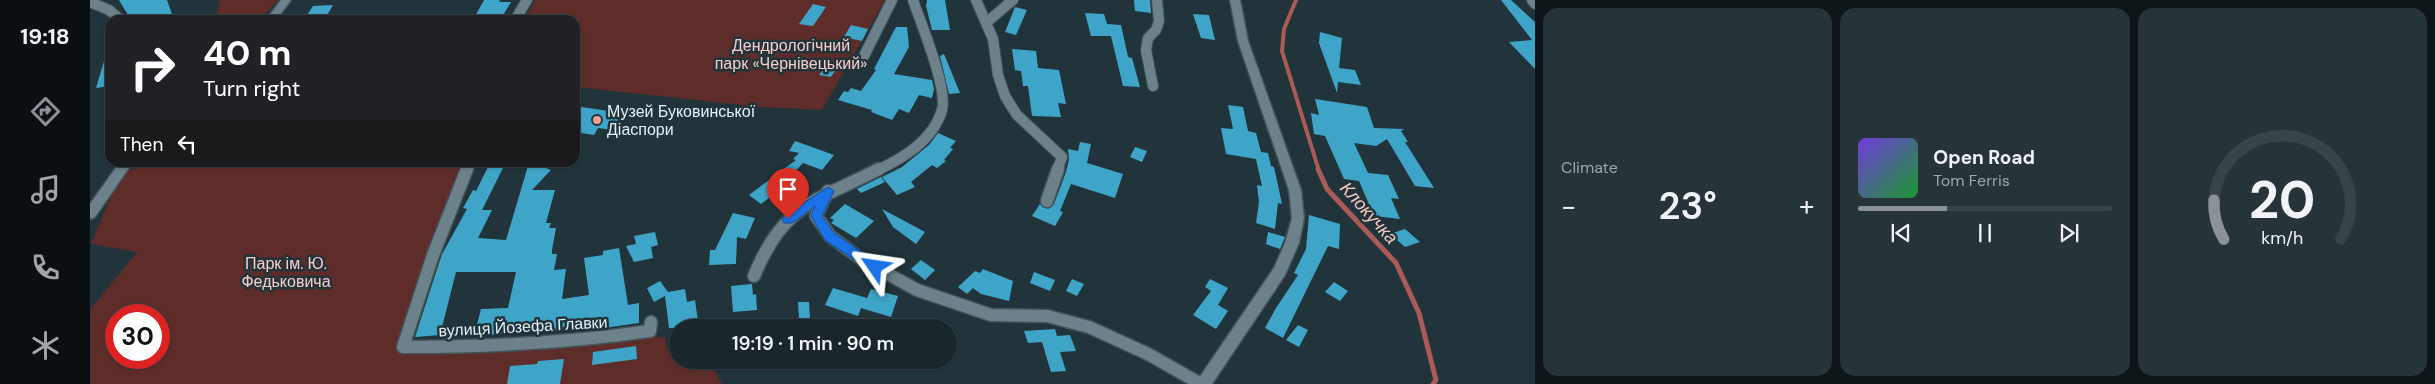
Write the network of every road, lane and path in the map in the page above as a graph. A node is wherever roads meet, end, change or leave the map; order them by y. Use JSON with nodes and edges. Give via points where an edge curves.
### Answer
{"nodes":[{"id":1,"x":286,"y":0,"type":"edge"},
{"id":2,"x":526,"y":0,"type":"edge"},
{"id":3,"x":892,"y":0,"type":"edge"},
{"id":4,"x":913,"y":0,"type":"edge"},
{"id":5,"x":976,"y":0,"type":"edge"},
{"id":6,"x":1013,"y":0,"type":"edge"},
{"id":7,"x":1157,"y":0,"type":"edge"},
{"id":8,"x":1235,"y":0,"type":"edge"},
{"id":9,"x":1532,"y":0,"type":"edge"},
{"id":10,"x":90,"y":2,"type":"edge"},
{"id":11,"x":1535,"y":4,"type":"edge"},
{"id":12,"x":115,"y":15,"type":"edge"},
{"id":13,"x":275,"y":15,"type":"edge"},
{"id":14,"x":518,"y":15,"type":"edge"},
{"id":15,"x":987,"y":22,"type":"junction"},
{"id":16,"x":864,"y":56,"type":"dead end"},
{"id":17,"x":1153,"y":86,"type":"dead end"},
{"id":18,"x":123,"y":167,"type":"edge"},
{"id":19,"x":468,"y":167,"type":"edge"},
{"id":20,"x":828,"y":191,"type":"junction"},
{"id":21,"x":1047,"y":200,"type":"dead end"},
{"id":22,"x":90,"y":214,"type":"edge"},
{"id":23,"x":754,"y":276,"type":"dead end"},
{"id":24,"x":651,"y":322,"type":"dead end"},
{"id":25,"x":1202,"y":384,"type":"edge"}],
"edges":[{"from":1,"to":13,"type":"street"},
{"from":2,"to":14,"type":"street"},
{"from":3,"to":16,"type":"street"},
{"from":4,"to":20,"type":"street","via":[[941,91],[942,109],[931,134],[907,155]]},
{"from":5,"to":15,"type":"street"},
{"from":6,"to":15,"type":"street"},
{"from":7,"to":17,"type":"street","via":[[1161,21],[1157,31],[1148,38],[1146,50]]},
{"from":8,"to":25,"type":"street","via":[[1243,41],[1295,190],[1298,218],[1280,271]]},
{"from":9,"to":11,"type":"street"},
{"from":10,"to":12,"type":"street"},
{"from":15,"to":21,"type":"street","via":[[1005,97],[1022,122],[1062,157]]},
{"from":18,"to":22,"type":"street"},
{"from":19,"to":24,"type":"street","name":"вулиця Йозефа Главки","via":[[433,255],[403,347],[478,348],[603,338],[650,331]]},
{"from":20,"to":23,"type":"street","via":[[788,219],[763,254]]},
{"from":20,"to":25,"type":"street","via":[[816,216],[830,236],[861,259],[917,290],[991,315],[1047,316],[1089,327]]}]}
